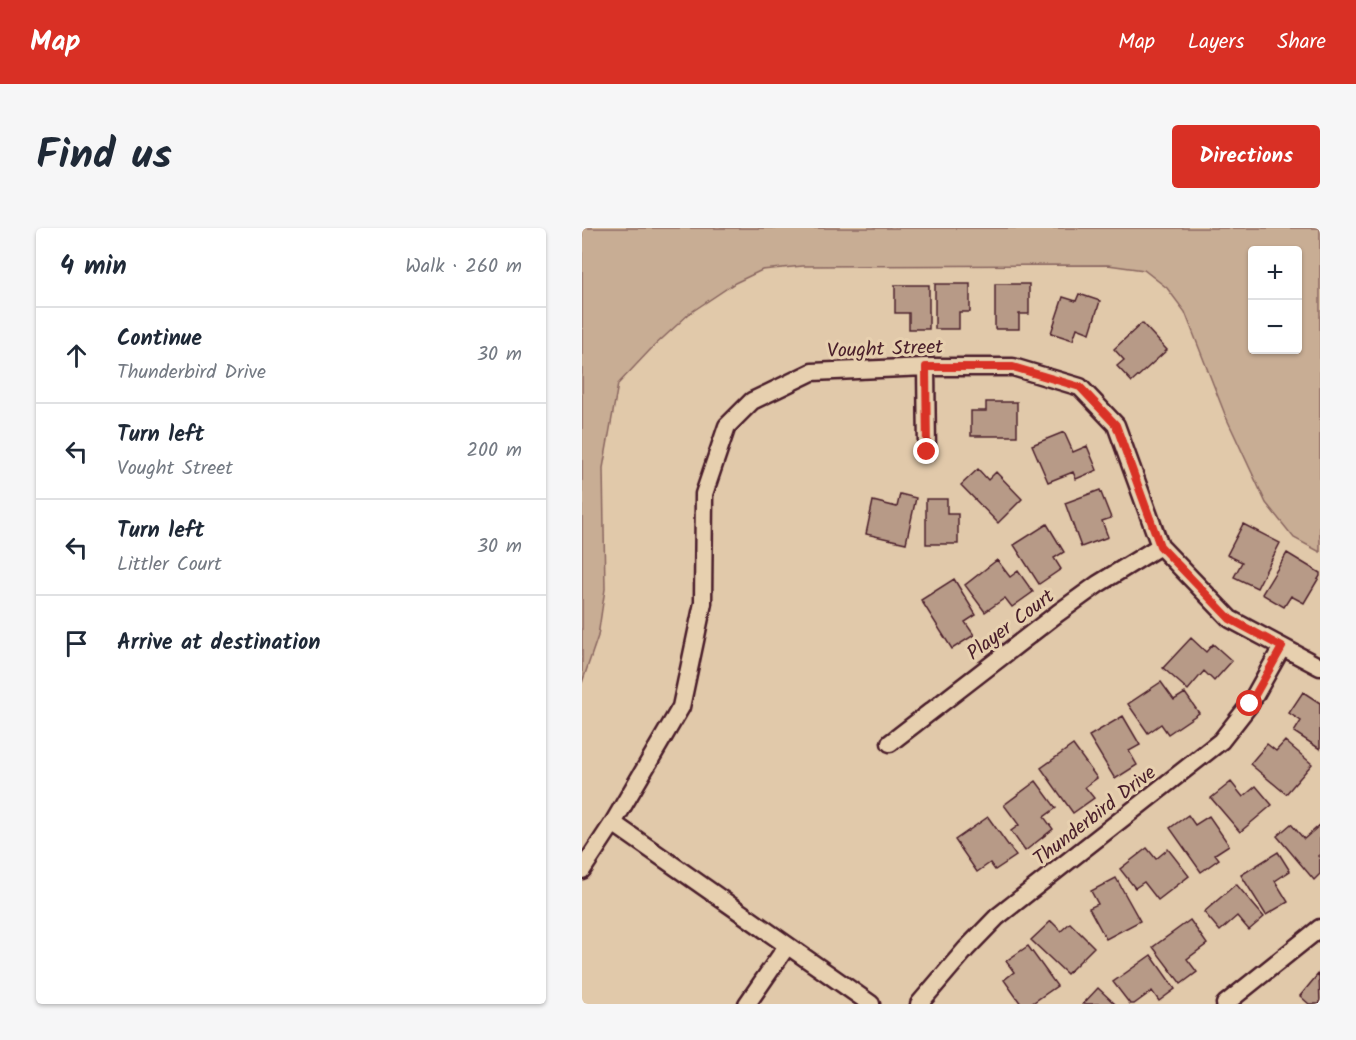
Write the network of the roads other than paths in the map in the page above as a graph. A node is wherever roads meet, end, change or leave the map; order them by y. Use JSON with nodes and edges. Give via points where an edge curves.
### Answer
{"nodes":[{"id":1,"x":926,"y":367,"type":"junction"},
{"id":2,"x":927,"y":452,"type":"dead end"},
{"id":3,"x":1160,"y":546,"type":"junction"},
{"id":4,"x":1282,"y":647,"type":"junction"},
{"id":5,"x":1320,"y":667,"type":"edge"},
{"id":6,"x":890,"y":743,"type":"dead end"},
{"id":7,"x":613,"y":823,"type":"junction"},
{"id":8,"x":582,"y":870,"type":"edge"},
{"id":9,"x":1320,"y":928,"type":"edge"},
{"id":10,"x":787,"y":946,"type":"junction"},
{"id":11,"x":747,"y":1004,"type":"edge"},
{"id":12,"x":871,"y":1004,"type":"edge"},
{"id":13,"x":919,"y":1004,"type":"edge"},
{"id":14,"x":1225,"y":1004,"type":"edge"}],
"edges":[{"from":1,"to":2,"type":"street"},
{"from":1,"to":3,"type":"street","name":"Vought Street","via":[[1013,367],[1080,387],[1116,425]]},
{"from":1,"to":7,"type":"street","name":"Vought Street","via":[[812,372],[752,401],[727,426],[704,494],[703,603],[681,707]]},
{"from":3,"to":4,"type":"street","name":"Vought Street","via":[[1230,619]]},
{"from":3,"to":6,"type":"street","name":"Player Court","via":[[1058,613]]},
{"from":4,"to":5,"type":"street","name":"Vought Street"},
{"from":4,"to":13,"type":"street","name":"Thunderbird Drive","via":[[1250,704],[1221,741],[997,917]]},
{"from":7,"to":8,"type":"street","name":"Vought Street"},
{"from":7,"to":10,"type":"street"},
{"from":9,"to":14,"type":"street"},
{"from":10,"to":11,"type":"street"},
{"from":10,"to":12,"type":"street"}]}
